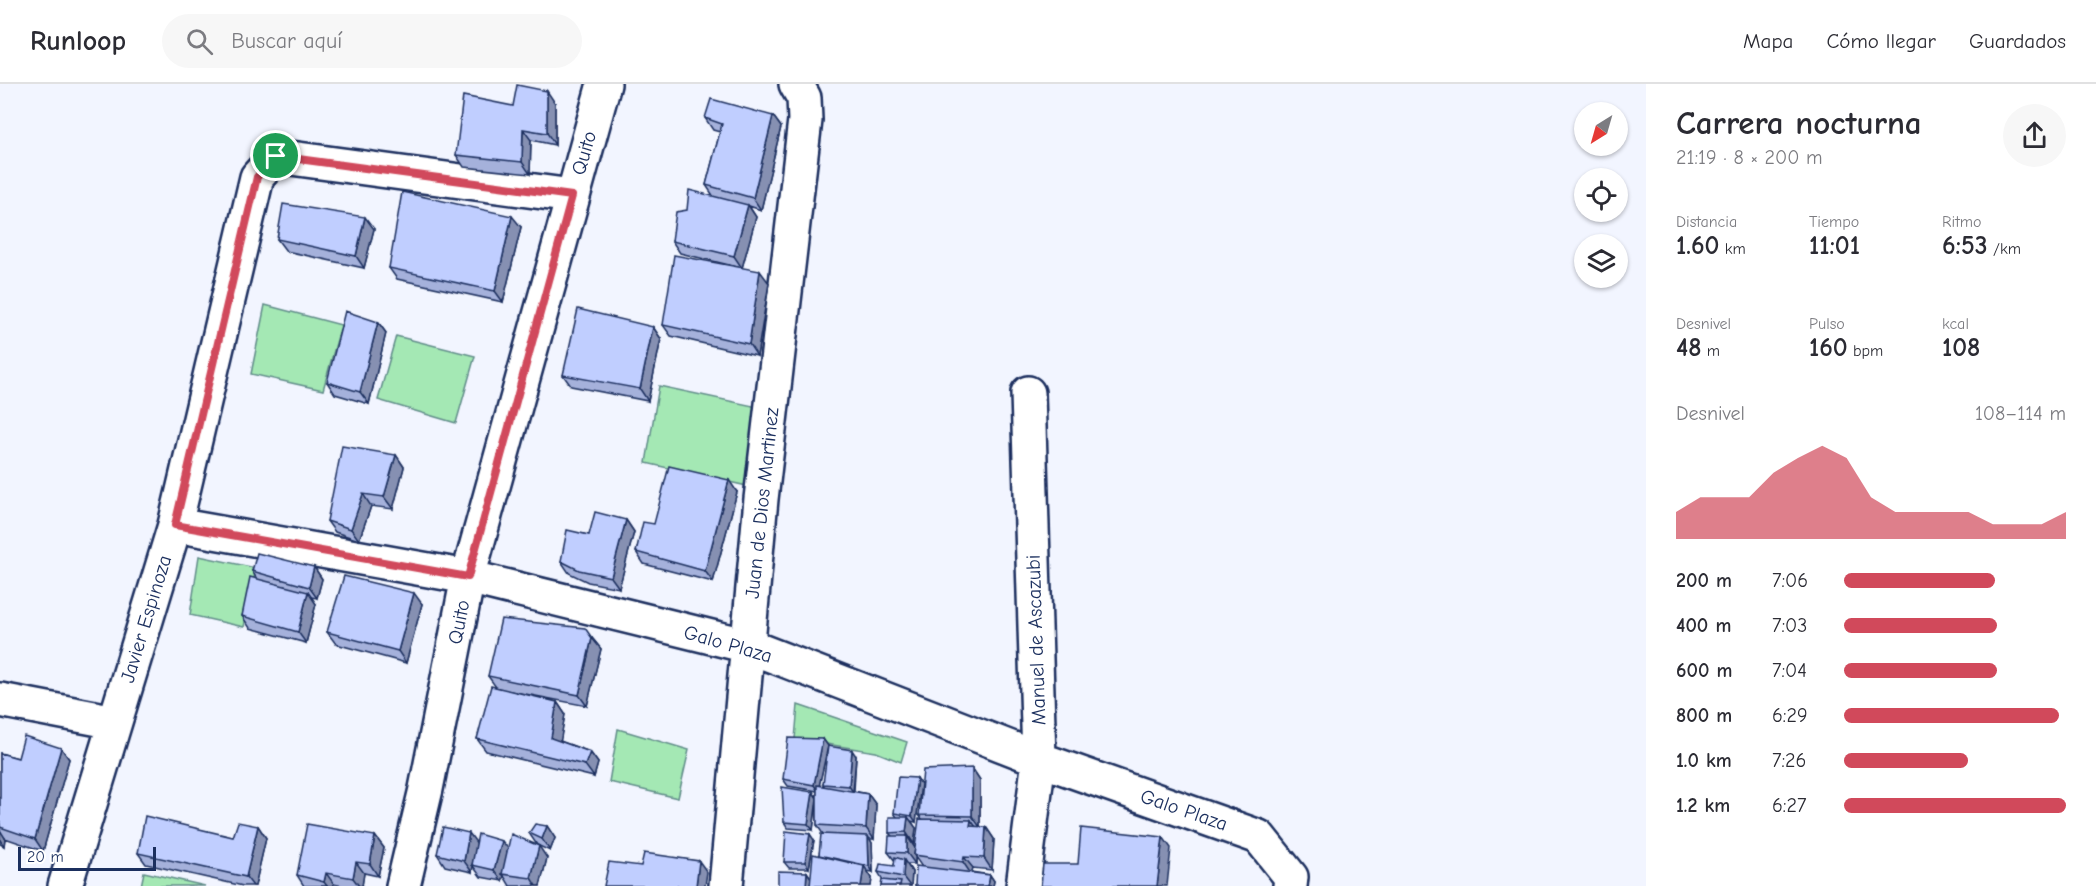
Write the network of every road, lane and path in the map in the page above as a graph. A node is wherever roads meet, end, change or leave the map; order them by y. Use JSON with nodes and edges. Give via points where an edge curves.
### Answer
{"nodes":[{"id":1,"x":603,"y":84,"type":"edge"},
{"id":2,"x":796,"y":84,"type":"edge"},
{"id":3,"x":572,"y":196,"type":"junction"},
{"id":4,"x":1028,"y":393,"type":"dead end"},
{"id":5,"x":175,"y":525,"type":"junction"},
{"id":6,"x":468,"y":577,"type":"junction"},
{"id":7,"x":748,"y":646,"type":"junction"},
{"id":8,"x":0,"y":700,"type":"edge"},
{"id":9,"x":115,"y":722,"type":"junction"},
{"id":10,"x":1039,"y":759,"type":"junction"},
{"id":11,"x":66,"y":886,"type":"edge"},
{"id":12,"x":403,"y":886,"type":"edge"},
{"id":13,"x":726,"y":886,"type":"edge"},
{"id":14,"x":1023,"y":886,"type":"edge"},
{"id":15,"x":1290,"y":886,"type":"edge"}],
"edges":[{"from":1,"to":3,"type":"street","name":"Quito"},
{"from":2,"to":7,"type":"street","name":"Juan de Dios Martinez","via":[[804,98],[805,120],[761,498]]},
{"from":3,"to":5,"type":"street","name":"Javier Espinoza","via":[[276,156],[257,177]]},
{"from":3,"to":6,"type":"street","name":"Quito"},
{"from":4,"to":10,"type":"street","name":"Manuel de Ascazubi"},
{"from":5,"to":6,"type":"street","name":"Galo Plaza"},
{"from":5,"to":9,"type":"street","name":"Javier Espinoza"},
{"from":6,"to":7,"type":"street","name":"Galo Plaza"},
{"from":6,"to":12,"type":"street","name":"Quito"},
{"from":7,"to":10,"type":"street","name":"Galo Plaza"},
{"from":7,"to":13,"type":"street","name":"Juan de Dios Martinez"},
{"from":8,"to":9,"type":"street"},
{"from":9,"to":11,"type":"street","name":"Javier Espinoza"},
{"from":10,"to":14,"type":"street","name":"Manuel de Ascazubi"},
{"from":10,"to":15,"type":"street","name":"Galo Plaza","via":[[1259,837],[1291,877]]}]}
